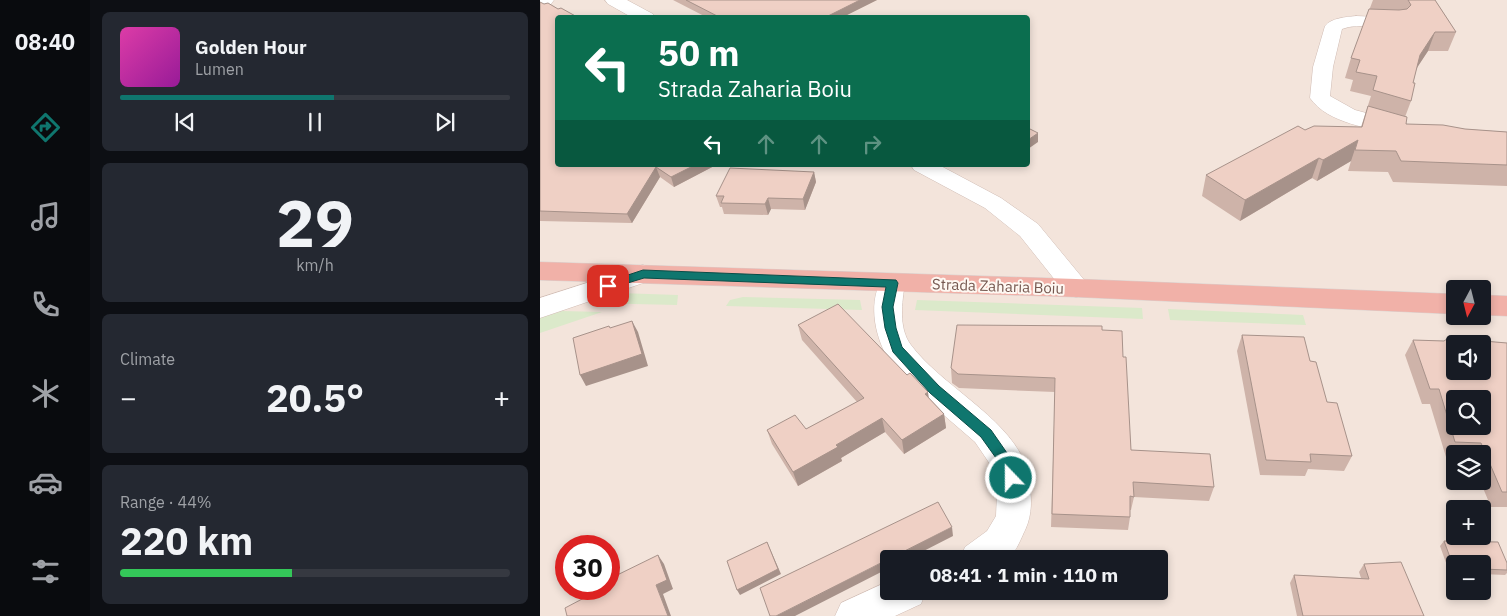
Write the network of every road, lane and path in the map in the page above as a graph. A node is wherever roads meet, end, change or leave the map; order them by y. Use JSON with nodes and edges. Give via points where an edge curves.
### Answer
{"nodes":[{"id":1,"x":545,"y":0,"type":"edge"},
{"id":2,"x":614,"y":0,"type":"edge"},
{"id":3,"x":540,"y":2,"type":"edge"},
{"id":4,"x":641,"y":15,"type":"edge"},
{"id":5,"x":1394,"y":22,"type":"edge"},
{"id":6,"x":1421,"y":134,"type":"edge"},
{"id":7,"x":926,"y":167,"type":"edge"},
{"id":8,"x":540,"y":271,"type":"edge"},
{"id":9,"x":643,"y":274,"type":"junction"},
{"id":10,"x":892,"y":283,"type":"junction"},
{"id":11,"x":1076,"y":288,"type":"junction"},
{"id":12,"x":1446,"y":304,"type":"edge"},
{"id":13,"x":1491,"y":305,"type":"edge"},
{"id":14,"x":1507,"y":306,"type":"edge"},
{"id":15,"x":540,"y":308,"type":"edge"},
{"id":16,"x":990,"y":550,"type":"edge"},
{"id":17,"x":889,"y":600,"type":"edge"},
{"id":18,"x":854,"y":616,"type":"edge"}],
"edges":[{"from":1,"to":3,"type":"street"},
{"from":2,"to":4,"type":"street"},
{"from":5,"to":6,"type":"street","via":[[1353,21],[1334,26],[1322,66],[1320,98],[1330,108],[1342,113]]},
{"from":7,"to":11,"type":"street","via":[[993,203],[1029,230]]},
{"from":8,"to":9,"type":"highway","name":"Strada Zaharia Boiu"},
{"from":9,"to":10,"type":"highway","name":"Strada Zaharia Boiu"},
{"from":9,"to":15,"type":"street"},
{"from":10,"to":11,"type":"highway","name":"Strada Zaharia Boiu"},
{"from":10,"to":16,"type":"street","via":[[888,307],[897,349],[935,390],[986,433],[1008,463],[1014,493],[1013,518],[1000,542]]},
{"from":11,"to":12,"type":"highway","name":"Strada Zaharia Boiu"},
{"from":13,"to":14,"type":"highway"},
{"from":17,"to":18,"type":"street"}]}
